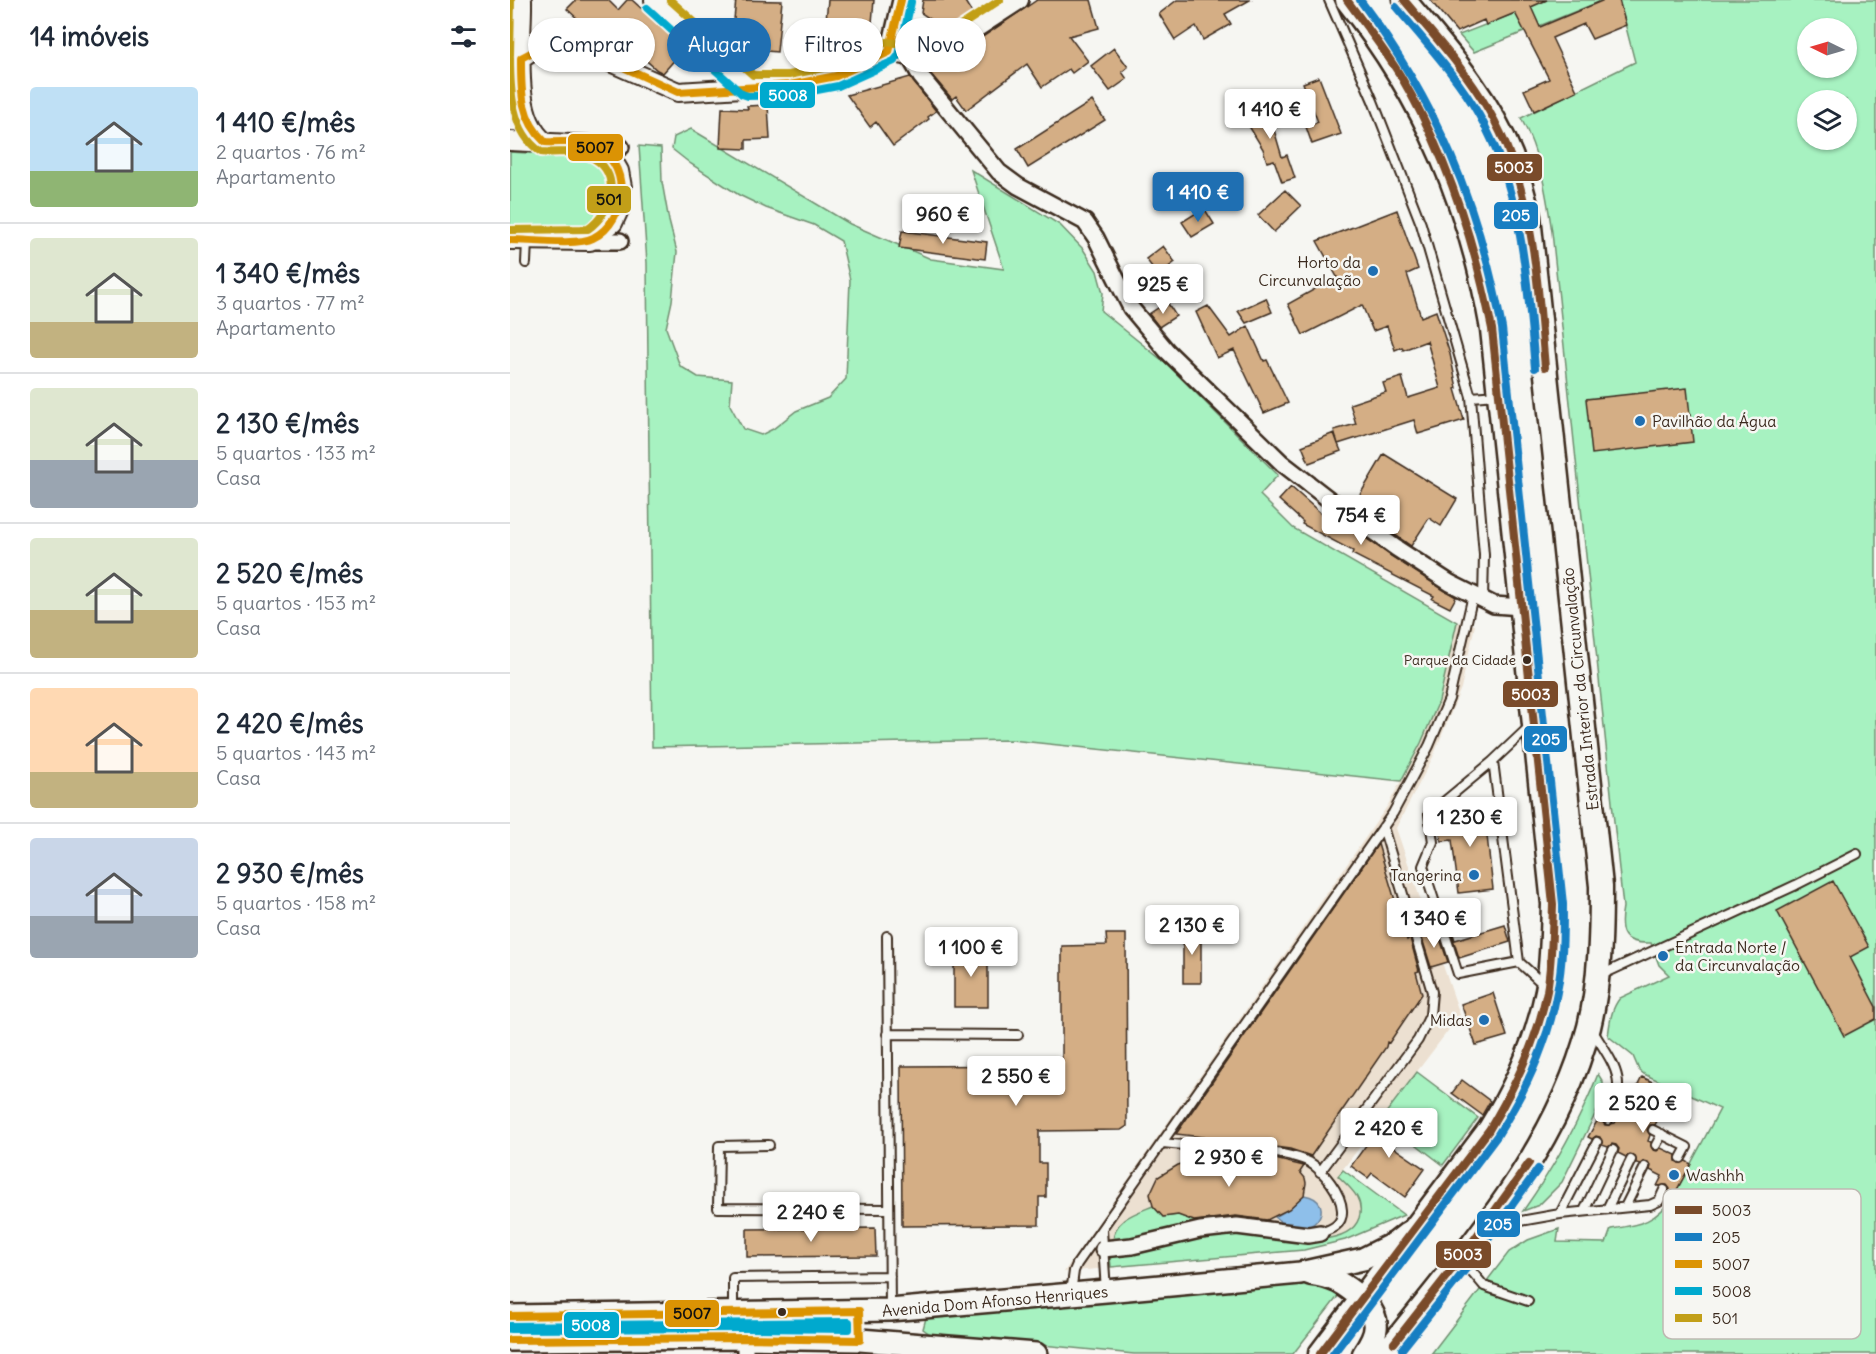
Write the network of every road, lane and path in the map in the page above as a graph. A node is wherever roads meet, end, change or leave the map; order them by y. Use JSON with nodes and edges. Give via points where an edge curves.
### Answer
{"nodes":[{"id":1,"x":513,"y":0,"type":"edge"},
{"id":2,"x":522,"y":0,"type":"edge"},
{"id":3,"x":654,"y":0,"type":"edge"},
{"id":4,"x":901,"y":0,"type":"edge"},
{"id":5,"x":1019,"y":0,"type":"edge"},
{"id":6,"x":1329,"y":0,"type":"edge"},
{"id":7,"x":1347,"y":0,"type":"edge"},
{"id":8,"x":1404,"y":0,"type":"edge"},
{"id":9,"x":510,"y":4,"type":"edge"},
{"id":10,"x":986,"y":21,"type":"edge"},
{"id":11,"x":889,"y":52,"type":"junction"},
{"id":12,"x":895,"y":53,"type":"edge"},
{"id":13,"x":521,"y":58,"type":"junction"},
{"id":14,"x":918,"y":72,"type":"edge"},
{"id":15,"x":749,"y":86,"type":"junction"},
{"id":16,"x":510,"y":141,"type":"edge"},
{"id":17,"x":545,"y":142,"type":"junction"},
{"id":18,"x":592,"y":145,"type":"junction"},
{"id":19,"x":621,"y":147,"type":"dead end"},
{"id":20,"x":518,"y":240,"type":"edge"},
{"id":21,"x":590,"y":241,"type":"junction"},
{"id":22,"x":620,"y":241,"type":"dead end"},
{"id":23,"x":526,"y":263,"type":"dead end"},
{"id":24,"x":1499,"y":395,"type":"junction"},
{"id":25,"x":1471,"y":397,"type":"junction"},
{"id":26,"x":1478,"y":597,"type":"junction"},
{"id":27,"x":1521,"y":607,"type":"junction"},
{"id":28,"x":1533,"y":723,"type":"junction"},
{"id":29,"x":1493,"y":761,"type":"junction"},
{"id":30,"x":1383,"y":827,"type":"junction"},
{"id":31,"x":1857,"y":854,"type":"dead end"},
{"id":32,"x":887,"y":936,"type":"dead end"},
{"id":33,"x":1519,"y":962,"type":"junction"},
{"id":34,"x":1597,"y":978,"type":"junction"},
{"id":35,"x":1547,"y":988,"type":"junction"},
{"id":36,"x":1589,"y":1026,"type":"junction"},
{"id":37,"x":887,"y":1034,"type":"junction"},
{"id":38,"x":1018,"y":1035,"type":"dead end"},
{"id":39,"x":1608,"y":1120,"type":"dead end"},
{"id":40,"x":1653,"y":1130,"type":"dead end"},
{"id":41,"x":1662,"y":1134,"type":"junction"},
{"id":42,"x":1597,"y":1142,"type":"dead end"},
{"id":43,"x":1163,"y":1143,"type":"junction"},
{"id":44,"x":769,"y":1145,"type":"dead end"},
{"id":45,"x":1656,"y":1146,"type":"dead end"},
{"id":46,"x":1613,"y":1150,"type":"dead end"},
{"id":47,"x":1681,"y":1158,"type":"dead end"},
{"id":48,"x":1631,"y":1160,"type":"dead end"},
{"id":49,"x":1645,"y":1167,"type":"dead end"},
{"id":50,"x":1320,"y":1172,"type":"junction"},
{"id":51,"x":1663,"y":1194,"type":"edge"},
{"id":52,"x":1625,"y":1207,"type":"junction"},
{"id":53,"x":889,"y":1209,"type":"junction"},
{"id":54,"x":1607,"y":1209,"type":"junction"},
{"id":55,"x":1584,"y":1211,"type":"junction"},
{"id":56,"x":1560,"y":1214,"type":"junction"},
{"id":57,"x":1417,"y":1226,"type":"junction"},
{"id":58,"x":1483,"y":1228,"type":"junction"},
{"id":59,"x":1102,"y":1230,"type":"junction"},
{"id":60,"x":1320,"y":1233,"type":"joint"},
{"id":61,"x":1103,"y":1249,"type":"junction"},
{"id":62,"x":1460,"y":1259,"type":"junction"},
{"id":63,"x":1300,"y":1273,"type":"junction"},
{"id":64,"x":890,"y":1276,"type":"junction"},
{"id":65,"x":1106,"y":1292,"type":"junction"},
{"id":66,"x":1070,"y":1295,"type":"junction"},
{"id":67,"x":1362,"y":1299,"type":"junction"},
{"id":68,"x":1528,"y":1301,"type":"dead end"},
{"id":69,"x":916,"y":1309,"type":"junction"},
{"id":70,"x":890,"y":1310,"type":"junction"},
{"id":71,"x":859,"y":1311,"type":"junction"},
{"id":72,"x":732,"y":1314,"type":"junction"},
{"id":73,"x":510,"y":1316,"type":"edge"},
{"id":74,"x":510,"y":1340,"type":"edge"},
{"id":75,"x":860,"y":1340,"type":"junction"},
{"id":76,"x":915,"y":1343,"type":"junction"},
{"id":77,"x":745,"y":1346,"type":"edge"},
{"id":78,"x":537,"y":1347,"type":"edge"},
{"id":79,"x":1036,"y":1354,"type":"edge"},
{"id":80,"x":1320,"y":1354,"type":"edge"},
{"id":81,"x":1364,"y":1354,"type":"edge"},
{"id":82,"x":1385,"y":1354,"type":"edge"}],
"edges":[{"from":1,"to":9,"type":"street"},
{"from":2,"to":13,"type":"street"},
{"from":3,"to":15,"type":"street"},
{"from":4,"to":11,"type":"street"},
{"from":5,"to":10,"type":"street"},
{"from":6,"to":25,"type":"lane","via":[[1420,224]]},
{"from":7,"to":24,"type":"main road","via":[[1396,67],[1439,147],[1483,281]]},
{"from":8,"to":34,"type":"main road","name":"Estrada Interior da Circunvalação","via":[[1466,76],[1498,126],[1511,155],[1528,217],[1601,886]]},
{"from":11,"to":12,"type":"street"},
{"from":11,"to":15,"type":"street","via":[[836,76]]},
{"from":13,"to":15,"type":"street","via":[[537,46],[566,42],[678,92]]},
{"from":13,"to":17,"type":"street","via":[[524,111]]},
{"from":14,"to":26,"type":"street","via":[[999,172],[1085,222],[1131,308],[1167,351],[1258,441],[1305,482],[1396,548]]},
{"from":16,"to":17,"type":"street"},
{"from":17,"to":18,"type":"street"},
{"from":18,"to":19,"type":"street"},
{"from":18,"to":21,"type":"street","via":[[615,164],[622,187],[613,223]]},
{"from":20,"to":21,"type":"street"},
{"from":20,"to":23,"type":"lane"},
{"from":21,"to":22,"type":"street"},
{"from":24,"to":25,"type":"lane"},
{"from":24,"to":27,"type":"main road"},
{"from":25,"to":26,"type":"lane","via":[[1484,555]]},
{"from":26,"to":27,"type":"street","via":[[1494,604]]},
{"from":26,"to":30,"type":"lane","via":[[1449,699],[1418,768]]},
{"from":27,"to":28,"type":"main road"},
{"from":28,"to":29,"type":"lane"},
{"from":28,"to":35,"type":"main road","via":[[1553,904]]},
{"from":29,"to":33,"type":"lane"},
{"from":29,"to":33,"type":"lane","via":[[1429,814],[1433,842],[1423,866],[1458,974]]},
{"from":30,"to":43,"type":"lane"},
{"from":30,"to":50,"type":"lane","via":[[1432,992],[1430,1015],[1418,1040]]},
{"from":31,"to":34,"type":"lane"},
{"from":32,"to":37,"type":"lane"},
{"from":33,"to":35,"type":"lane"},
{"from":34,"to":36,"type":"main road","name":"Estrada Interior da Circunvalação"},
{"from":35,"to":57,"type":"main road","via":[[1528,1057],[1509,1098]]},
{"from":36,"to":39,"type":"lane","via":[[1619,1080],[1617,1112]]},
{"from":36,"to":58,"type":"main road","name":"Estrada Interior da Circunvalação","via":[[1549,1131]]},
{"from":37,"to":38,"type":"lane"},
{"from":37,"to":53,"type":"lane"},
{"from":40,"to":41,"type":"lane"},
{"from":41,"to":45,"type":"lane"},
{"from":41,"to":47,"type":"lane","via":[[1688,1147]]},
{"from":42,"to":56,"type":"lane"},
{"from":43,"to":50,"type":"lane","via":[[1279,1155],[1309,1163]]},
{"from":43,"to":59,"type":"lane"},
{"from":44,"to":53,"type":"lane","via":[[719,1146],[718,1208]]},
{"from":46,"to":55,"type":"lane"},
{"from":48,"to":54,"type":"lane"},
{"from":49,"to":52,"type":"lane"},
{"from":50,"to":60,"type":"lane","via":[[1341,1202],[1342,1216],[1340,1224]]},
{"from":51,"to":52,"type":"lane","via":[[1650,1205]]},
{"from":52,"to":54,"type":"lane"},
{"from":53,"to":64,"type":"lane"},
{"from":54,"to":55,"type":"lane"},
{"from":55,"to":56,"type":"lane"},
{"from":56,"to":58,"type":"lane"},
{"from":57,"to":63,"type":"main road","via":[[1395,1243],[1363,1259]]},
{"from":57,"to":67,"type":"main road"},
{"from":58,"to":62,"type":"main road","name":"Estrada Interior da Circunvalação"},
{"from":59,"to":61,"type":"lane"},
{"from":59,"to":66,"type":"lane","via":[[1074,1271]]},
{"from":60,"to":61,"type":"street","via":[[1308,1235],[1237,1226]]},
{"from":61,"to":65,"type":"lane"},
{"from":62,"to":68,"type":"lane","via":[[1484,1286]]},
{"from":62,"to":82,"type":"main road","name":"Estrada Interior da Circunvalação"},
{"from":63,"to":65,"type":"main road","name":"Avenida Dom Afonso Henriques"},
{"from":63,"to":67,"type":"main road","via":[[1332,1278]]},
{"from":64,"to":70,"type":"lane"},
{"from":64,"to":72,"type":"lane","via":[[733,1278]]},
{"from":65,"to":66,"type":"main road","name":"Avenida Dom Afonso Henriques"},
{"from":66,"to":69,"type":"main road","name":"Avenida Dom Afonso Henriques"},
{"from":67,"to":80,"type":"main road"},
{"from":67,"to":81,"type":"main road","via":[[1377,1324],[1373,1341]]},
{"from":69,"to":70,"type":"main road","name":"Avenida Dom Afonso Henriques"},
{"from":69,"to":76,"type":"main road","via":[[909,1325]]},
{"from":70,"to":71,"type":"main road","name":"Avenida Dom Afonso Henriques"},
{"from":71,"to":72,"type":"main road","name":"Avenida Dom Afonso Henriques"},
{"from":71,"to":75,"type":"main road"},
{"from":72,"to":73,"type":"main road","name":"Avenida Dom Afonso Henriques"},
{"from":74,"to":78,"type":"main road","name":"Avenida Dom Afonso Henriques"},
{"from":75,"to":76,"type":"main road","name":"Avenida Dom Afonso Henriques"},
{"from":75,"to":77,"type":"main road","name":"Avenida Dom Afonso Henriques"},
{"from":76,"to":79,"type":"main road","name":"Avenida Dom Afonso Henriques"},
{"from":77,"to":78,"type":"main road","name":"Avenida Dom Afonso Henriques"}]}
